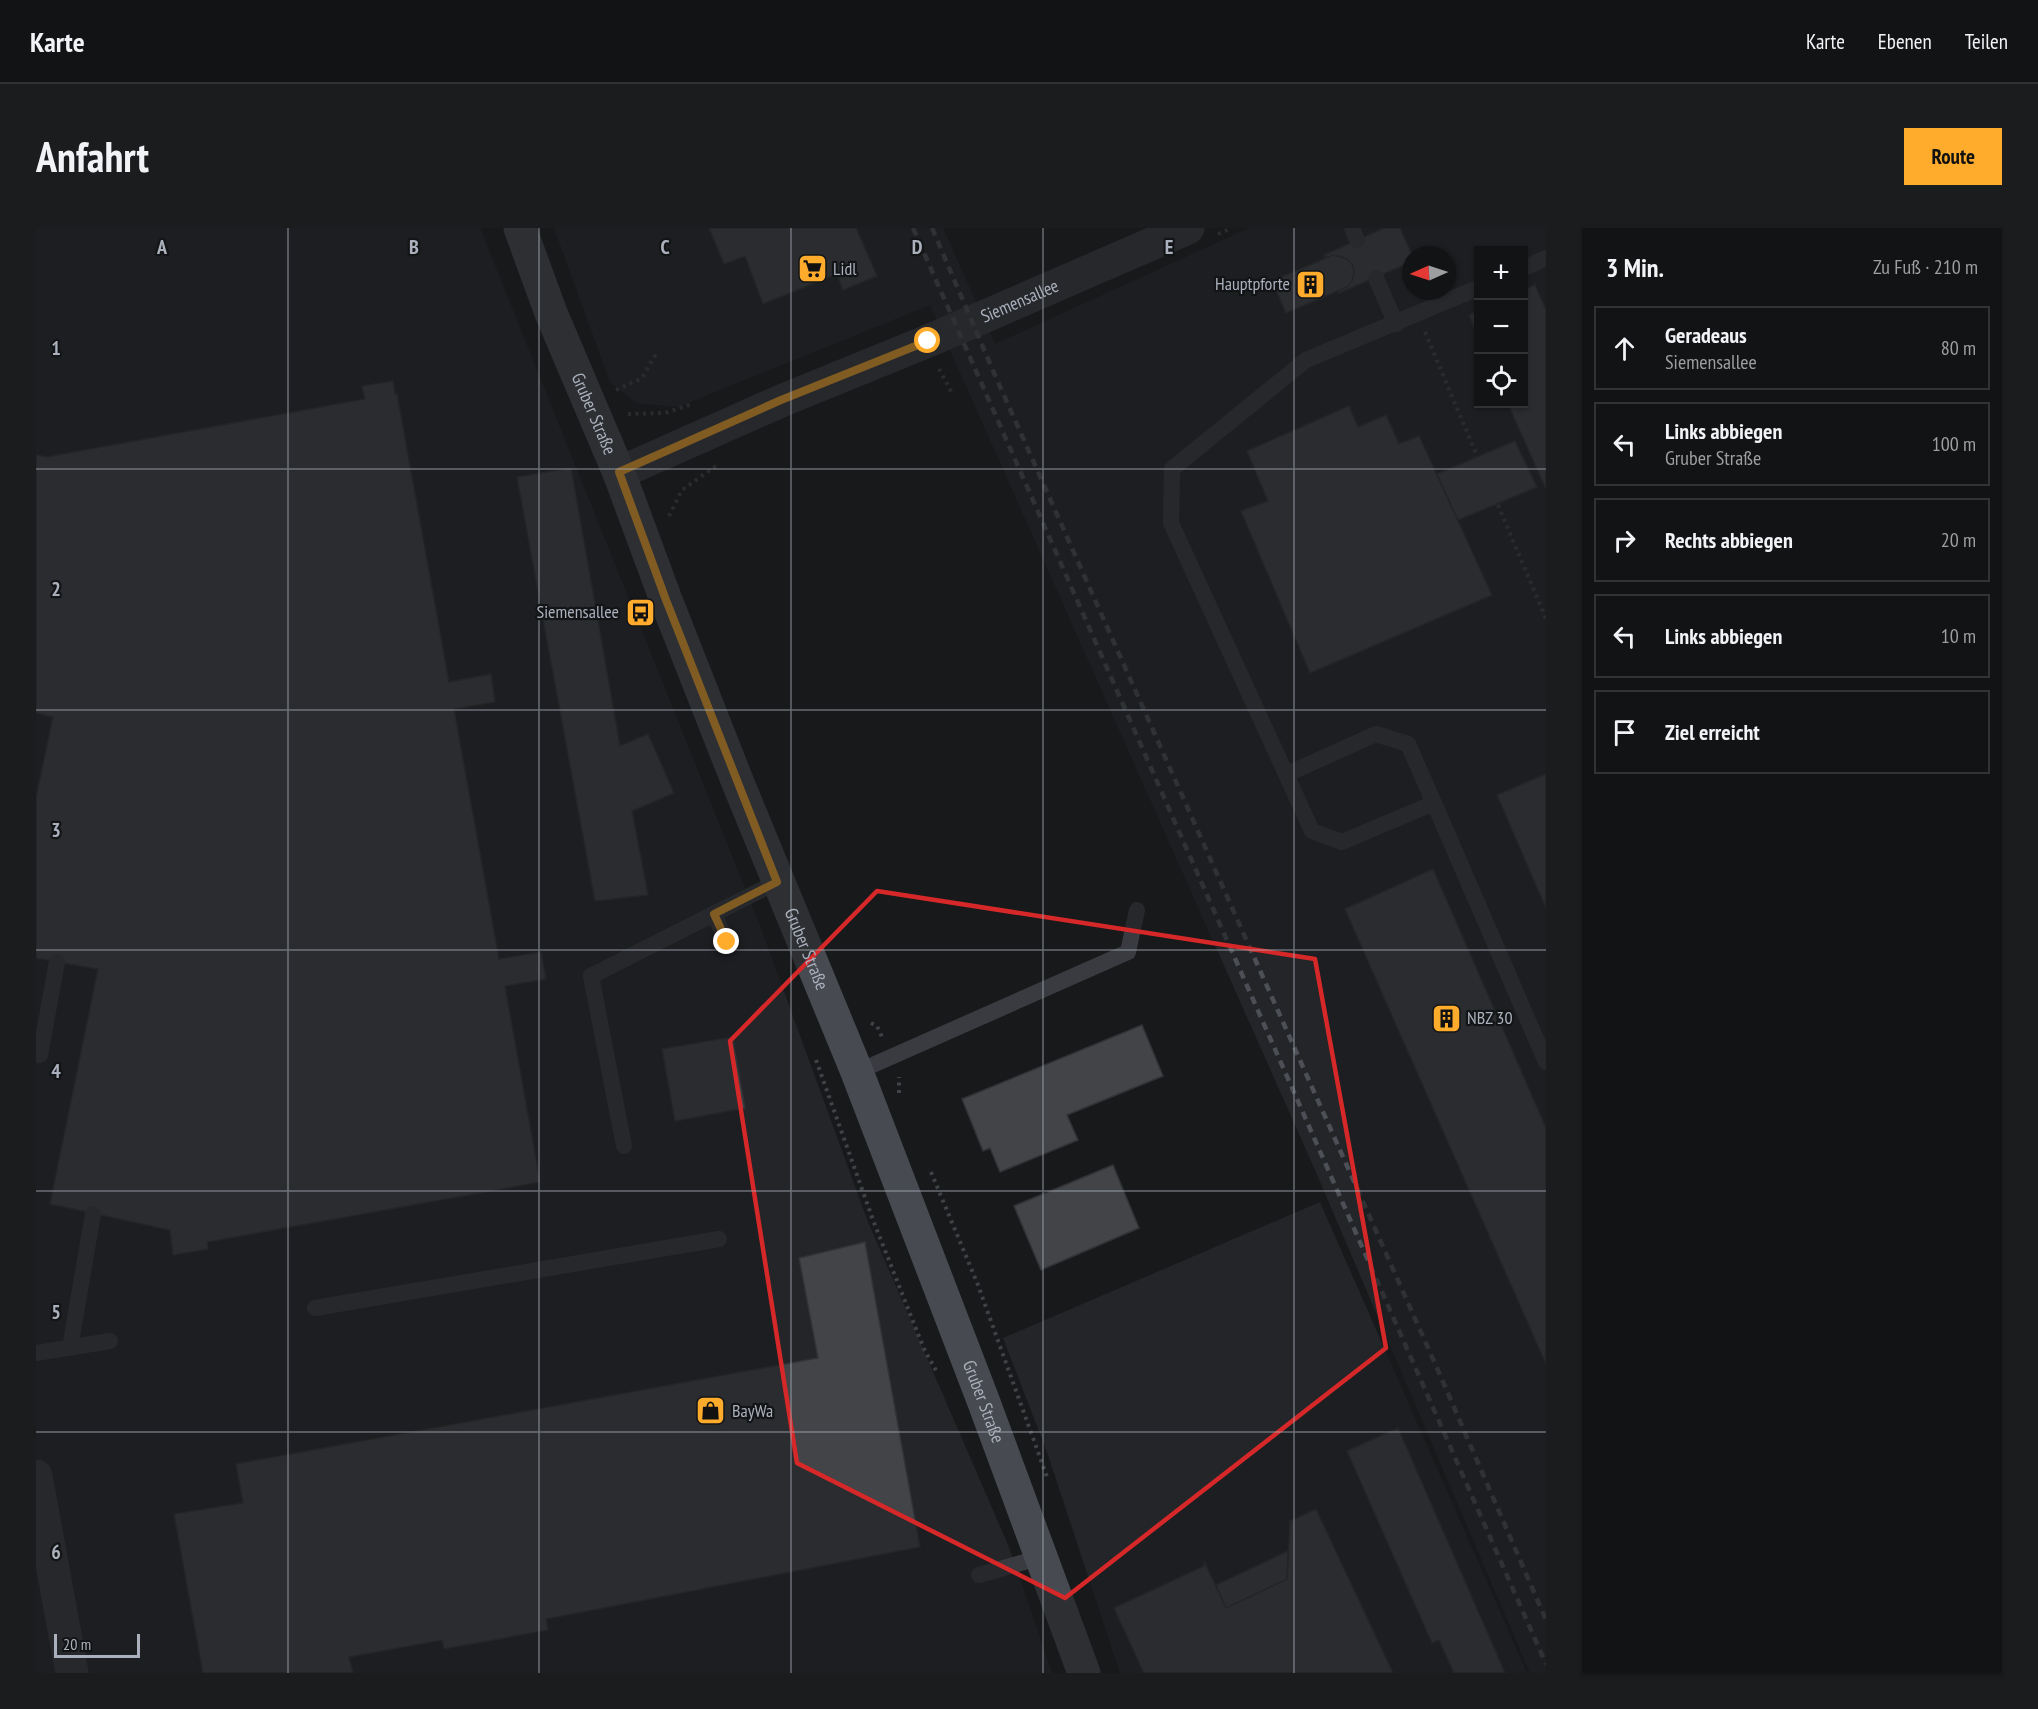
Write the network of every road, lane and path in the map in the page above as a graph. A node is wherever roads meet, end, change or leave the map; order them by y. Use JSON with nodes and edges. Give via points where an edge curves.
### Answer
{"nodes":[{"id":1,"x":520,"y":228,"type":"edge"},
{"id":2,"x":1188,"y":228,"type":"edge"},
{"id":3,"x":1546,"y":258,"type":"edge"},
{"id":4,"x":1528,"y":266,"type":"edge"},
{"id":5,"x":1376,"y":278,"type":"dead end"},
{"id":6,"x":1474,"y":290,"type":"edge"},
{"id":7,"x":1418,"y":314,"type":"junction"},
{"id":8,"x":1396,"y":324,"type":"junction"},
{"id":9,"x":656,"y":354,"type":"dead end"},
{"id":10,"x":934,"y":360,"type":"dead end"},
{"id":11,"x":610,"y":393,"type":"dead end"},
{"id":12,"x":953,"y":395,"type":"dead end"},
{"id":13,"x":1478,"y":456,"type":"dead end"},
{"id":14,"x":619,"y":472,"type":"junction"},
{"id":15,"x":1498,"y":505,"type":"dead end"},
{"id":16,"x":1546,"y":619,"type":"edge"},
{"id":17,"x":1287,"y":774,"type":"junction"},
{"id":18,"x":1434,"y":803,"type":"junction"},
{"id":19,"x":777,"y":882,"type":"junction"},
{"id":20,"x":1137,"y":910,"type":"dead end"},
{"id":21,"x":714,"y":914,"type":"junction"},
{"id":22,"x":727,"y":942,"type":"dead end"},
{"id":23,"x":57,"y":962,"type":"dead end"},
{"id":24,"x":36,"y":1054,"type":"edge"},
{"id":25,"x":1546,"y":1062,"type":"edge"},
{"id":26,"x":857,"y":1072,"type":"junction"},
{"id":27,"x":624,"y":1146,"type":"dead end"},
{"id":28,"x":93,"y":1214,"type":"dead end"},
{"id":29,"x":719,"y":1239,"type":"dead end"},
{"id":30,"x":315,"y":1308,"type":"dead end"},
{"id":31,"x":110,"y":1341,"type":"dead end"},
{"id":32,"x":70,"y":1348,"type":"junction"},
{"id":33,"x":36,"y":1353,"type":"edge"},
{"id":34,"x":36,"y":1476,"type":"edge"},
{"id":35,"x":1042,"y":1557,"type":"junction"},
{"id":36,"x":979,"y":1575,"type":"dead end"},
{"id":37,"x":72,"y":1673,"type":"edge"},
{"id":38,"x":1084,"y":1673,"type":"edge"}],
"edges":[{"from":1,"to":14,"type":"street","name":"Gruber Straße"},
{"from":2,"to":14,"type":"street","name":"Siemensallee"},
{"from":3,"to":4,"type":"lane"},
{"from":5,"to":8,"type":"lane"},
{"from":6,"to":7,"type":"lane"},
{"from":7,"to":8,"type":"lane"},
{"from":7,"to":13,"type":"path"},
{"from":8,"to":17,"type":"lane","via":[[1306,360],[1172,469],[1171,523]]},
{"from":9,"to":11,"type":"path","via":[[642,378]]},
{"from":10,"to":12,"type":"path"},
{"from":14,"to":19,"type":"street","name":"Gruber Straße"},
{"from":15,"to":16,"type":"path"},
{"from":17,"to":18,"type":"lane","via":[[1312,831],[1342,842]]},
{"from":17,"to":18,"type":"lane","via":[[1376,734],[1408,744]]},
{"from":18,"to":25,"type":"lane"},
{"from":19,"to":21,"type":"lane"},
{"from":19,"to":26,"type":"street","name":"Gruber Straße"},
{"from":20,"to":26,"type":"lane","via":[[1128,952]]},
{"from":21,"to":22,"type":"lane"},
{"from":21,"to":27,"type":"lane","via":[[591,976]]},
{"from":23,"to":24,"type":"lane","via":[[40,1055]]},
{"from":26,"to":35,"type":"street","name":"Gruber Straße"},
{"from":28,"to":32,"type":"lane"},
{"from":29,"to":30,"type":"lane"},
{"from":31,"to":32,"type":"lane"},
{"from":32,"to":33,"type":"lane"},
{"from":34,"to":37,"type":"street"},
{"from":35,"to":36,"type":"lane"},
{"from":35,"to":38,"type":"street","name":"Gruber Straße"}]}
